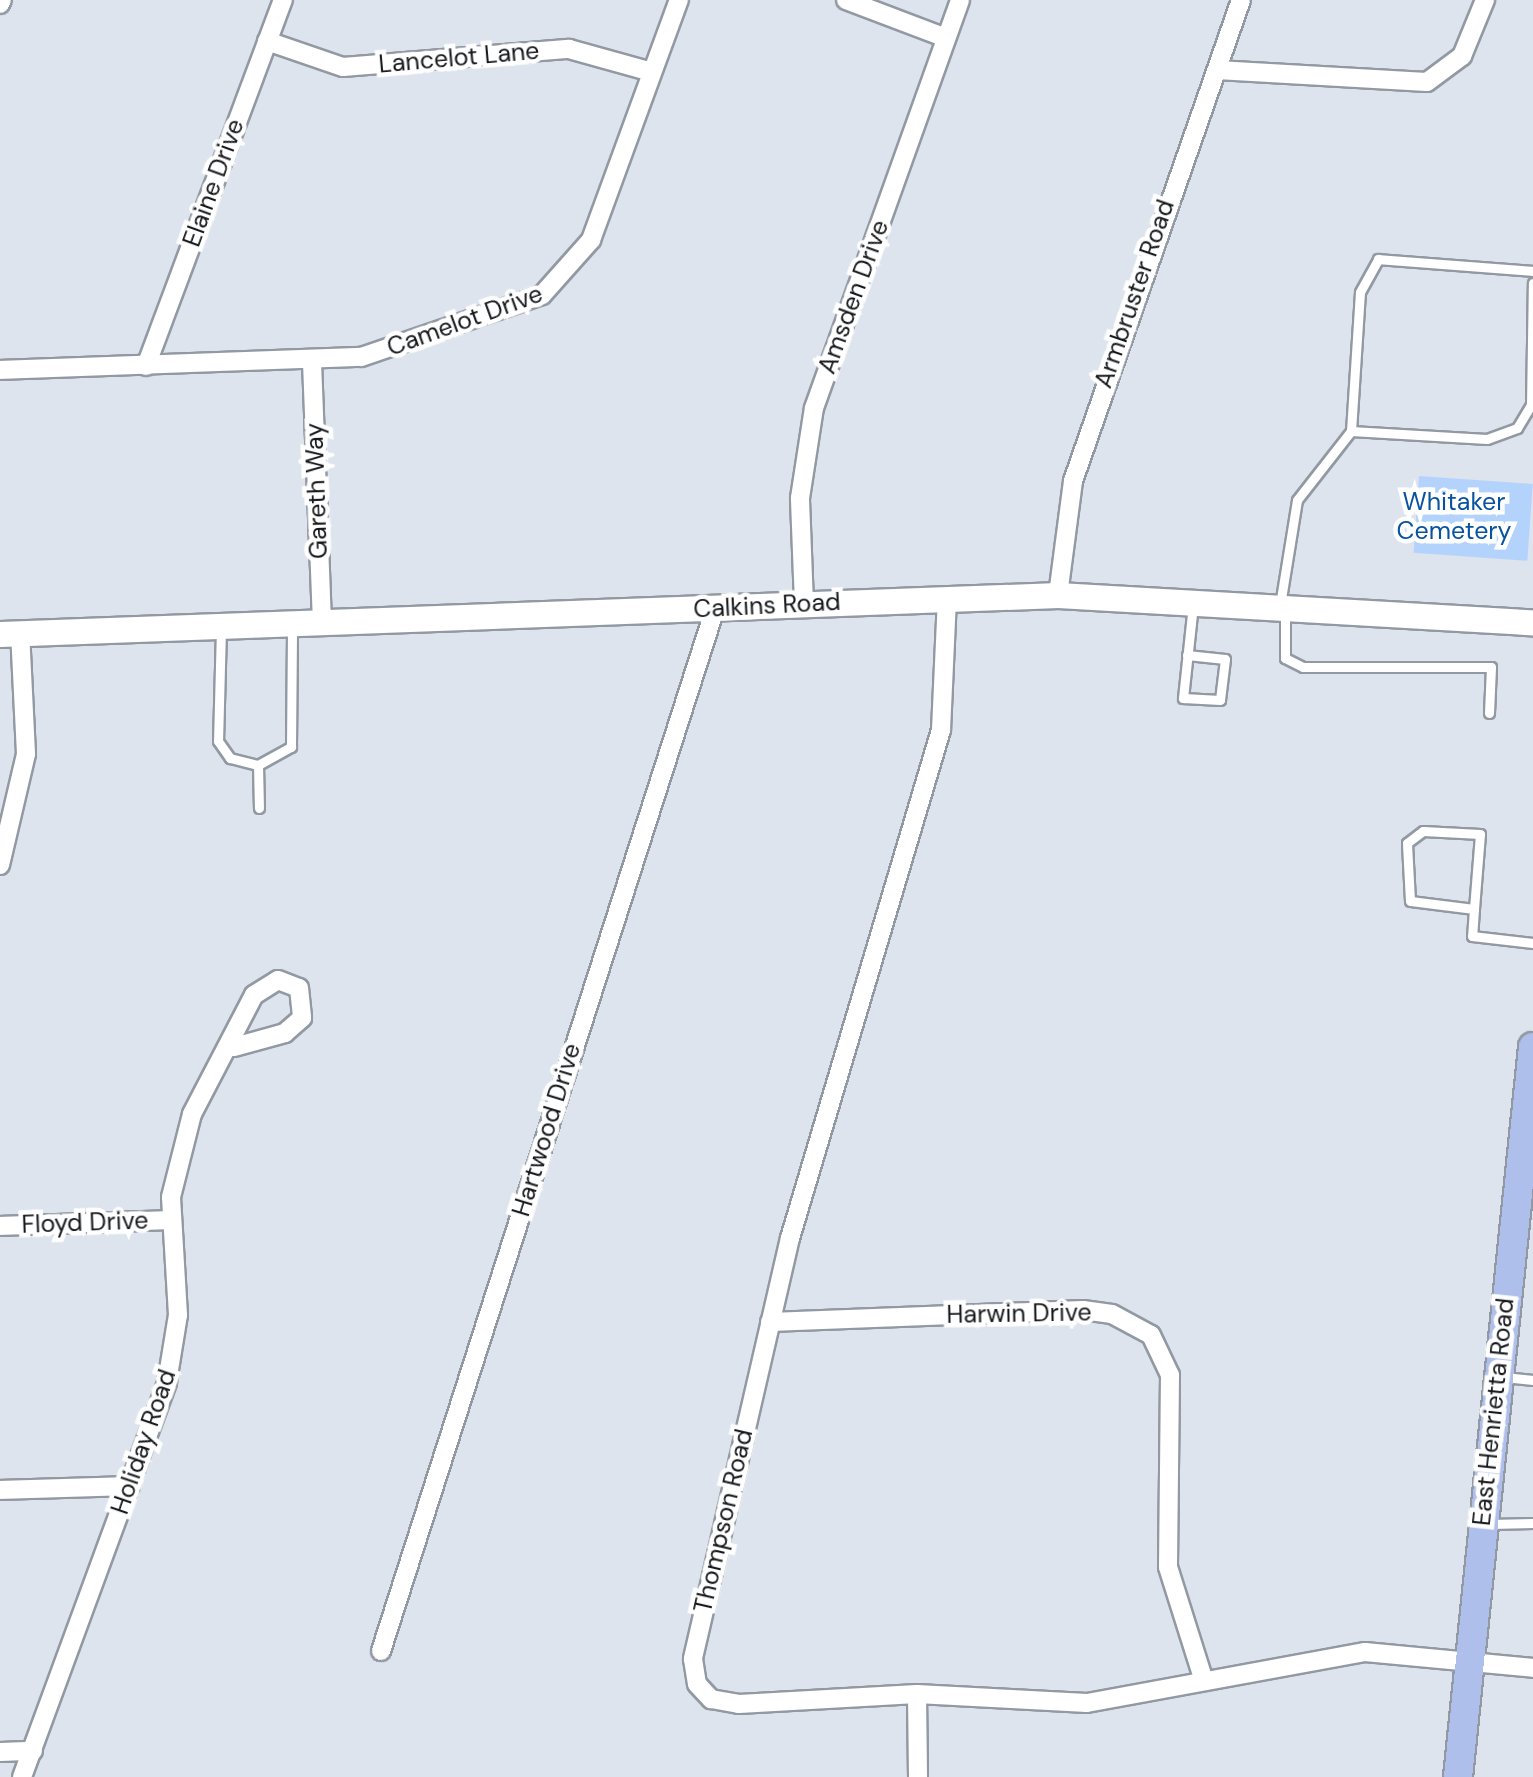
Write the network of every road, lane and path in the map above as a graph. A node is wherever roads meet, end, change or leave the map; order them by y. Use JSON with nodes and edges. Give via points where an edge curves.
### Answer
{"nodes":[{"id":1,"x":283,"y":0,"type":"edge"},
{"id":2,"x":679,"y":0,"type":"edge"},
{"id":3,"x":846,"y":0,"type":"edge"},
{"id":4,"x":960,"y":0,"type":"edge"},
{"id":5,"x":1242,"y":0,"type":"edge"},
{"id":6,"x":1485,"y":0,"type":"edge"},
{"id":7,"x":946,"y":38,"type":"junction"},
{"id":8,"x":267,"y":40,"type":"junction"},
{"id":9,"x":1217,"y":70,"type":"junction"},
{"id":10,"x":652,"y":72,"type":"junction"},
{"id":11,"x":1533,"y":271,"type":"edge"},
{"id":12,"x":1533,"y":283,"type":"edge"},
{"id":13,"x":312,"y":362,"type":"junction"},
{"id":14,"x":146,"y":366,"type":"junction"},
{"id":15,"x":0,"y":370,"type":"edge"},
{"id":16,"x":1351,"y":431,"type":"junction"},
{"id":17,"x":1058,"y":595,"type":"junction"},
{"id":18,"x":946,"y":598,"type":"junction"},
{"id":19,"x":1193,"y":602,"type":"junction"},
{"id":20,"x":804,"y":604,"type":"junction"},
{"id":21,"x":1283,"y":608,"type":"junction"},
{"id":22,"x":715,"y":609,"type":"junction"},
{"id":23,"x":292,"y":622,"type":"junction"},
{"id":24,"x":322,"y":622,"type":"junction"},
{"id":25,"x":1533,"y":622,"type":"edge"},
{"id":26,"x":221,"y":625,"type":"junction"},
{"id":27,"x":10,"y":634,"type":"edge"},
{"id":28,"x":1188,"y":656,"type":"junction"},
{"id":29,"x":1489,"y":713,"type":"dead end"},
{"id":30,"x":258,"y":765,"type":"junction"},
{"id":31,"x":259,"y":808,"type":"dead end"},
{"id":32,"x":0,"y":865,"type":"edge"},
{"id":33,"x":1474,"y":909,"type":"junction"},
{"id":34,"x":1533,"y":942,"type":"edge"},
{"id":35,"x":234,"y":1046,"type":"dead end"},
{"id":36,"x":1533,"y":1047,"type":"edge"},
{"id":37,"x":170,"y":1220,"type":"junction"},
{"id":38,"x":0,"y":1226,"type":"edge"},
{"id":39,"x":1523,"y":1237,"type":"edge"},
{"id":40,"x":770,"y":1322,"type":"junction"},
{"id":41,"x":1496,"y":1376,"type":"junction"},
{"id":42,"x":1533,"y":1380,"type":"edge"},
{"id":43,"x":130,"y":1486,"type":"junction"},
{"id":44,"x":0,"y":1490,"type":"edge"},
{"id":45,"x":1533,"y":1522,"type":"edge"},
{"id":46,"x":1482,"y":1524,"type":"junction"},
{"id":47,"x":381,"y":1651,"type":"dead end"},
{"id":48,"x":1470,"y":1656,"type":"junction"},
{"id":49,"x":1533,"y":1668,"type":"edge"},
{"id":50,"x":1202,"y":1675,"type":"junction"},
{"id":51,"x":917,"y":1694,"type":"junction"},
{"id":52,"x":32,"y":1751,"type":"junction"},
{"id":53,"x":0,"y":1752,"type":"edge"},
{"id":54,"x":22,"y":1777,"type":"edge"},
{"id":55,"x":918,"y":1777,"type":"edge"},
{"id":56,"x":1458,"y":1777,"type":"edge"}],
"edges":[{"from":1,"to":8,"type":"street","name":"Elaine Drive"},
{"from":2,"to":10,"type":"street","name":"Camelot Drive"},
{"from":3,"to":7,"type":"street"},
{"from":4,"to":7,"type":"street","name":"Amsden Drive"},
{"from":5,"to":9,"type":"street","name":"Armbruster Road"},
{"from":6,"to":9,"type":"street","via":[[1462,56],[1427,82]]},
{"from":7,"to":20,"type":"street","name":"Amsden Drive","via":[[810,422],[800,498]]},
{"from":8,"to":10,"type":"street","name":"Lancelot Lane","via":[[342,66],[569,49]]},
{"from":8,"to":14,"type":"street","name":"Elaine Drive"},
{"from":9,"to":17,"type":"street","name":"Armbruster Road","via":[[1073,481]]},
{"from":10,"to":13,"type":"street","name":"Camelot Drive","via":[[591,240],[556,286],[406,346]]},
{"from":11,"to":16,"type":"lane","via":[[1378,259],[1360,292]]},
{"from":12,"to":16,"type":"lane","via":[[1531,405],[1517,428],[1488,439]]},
{"from":13,"to":14,"type":"street","name":"Camelot Drive"},
{"from":13,"to":24,"type":"street","name":"Gareth Way"},
{"from":14,"to":15,"type":"street","name":"Camelot Drive"},
{"from":16,"to":21,"type":"lane","via":[[1297,500]]},
{"from":17,"to":18,"type":"main road","name":"Calkins Road"},
{"from":17,"to":19,"type":"main road","name":"Calkins Road"},
{"from":18,"to":20,"type":"main road","name":"Calkins Road"},
{"from":18,"to":40,"type":"street","name":"Thompson Road","via":[[941,730]]},
{"from":19,"to":21,"type":"main road","name":"Calkins Road"},
{"from":19,"to":28,"type":"lane"},
{"from":20,"to":22,"type":"main road","name":"Calkins Road"},
{"from":21,"to":25,"type":"main road","name":"Calkins Road"},
{"from":21,"to":29,"type":"lane","via":[[1285,658],[1302,667],[1491,667]]},
{"from":22,"to":24,"type":"main road","name":"Calkins Road"},
{"from":22,"to":47,"type":"street","name":"Hartwood Drive"},
{"from":23,"to":24,"type":"main road","name":"Calkins Road"},
{"from":23,"to":26,"type":"main road","name":"Calkins Road"},
{"from":23,"to":30,"type":"lane","via":[[291,747]]},
{"from":26,"to":27,"type":"main road","name":"Calkins Road"},
{"from":26,"to":30,"type":"lane","via":[[218,741],[230,758]]},
{"from":27,"to":32,"type":"street","via":[[26,754]]},
{"from":28,"to":28,"type":"lane","via":[[1182,698],[1220,700],[1225,659]]},
{"from":30,"to":31,"type":"lane"},
{"from":33,"to":33,"type":"lane","via":[[1410,901],[1407,843],[1422,831],[1480,834]]},
{"from":33,"to":34,"type":"lane","via":[[1472,936]]},
{"from":35,"to":37,"type":"street","name":"Holiday Road","via":[[192,1114]]},
{"from":36,"to":39,"type":"main road","name":"East Henrietta Road"},
{"from":37,"to":38,"type":"street","name":"Floyd Drive"},
{"from":37,"to":43,"type":"street","name":"Holiday Road","via":[[174,1350]]},
{"from":39,"to":41,"type":"main road","name":"East Henrietta Road"},
{"from":40,"to":50,"type":"street","name":"Harwin Drive","via":[[1083,1310],[1112,1314],[1151,1335],[1170,1374],[1168,1567]]},
{"from":40,"to":51,"type":"street","name":"Thompson Road","via":[[693,1659],[697,1684],[711,1700],[740,1704]]},
{"from":41,"to":42,"type":"lane"},
{"from":41,"to":46,"type":"main road","name":"East Henrietta Road"},
{"from":43,"to":44,"type":"street"},
{"from":43,"to":52,"type":"street","name":"Holiday Road"},
{"from":45,"to":46,"type":"lane"},
{"from":46,"to":48,"type":"main road","name":"East Henrietta Road"},
{"from":48,"to":49,"type":"street","name":"Thompson Road"},
{"from":48,"to":50,"type":"street","name":"Thompson Road","via":[[1365,1652]]},
{"from":48,"to":56,"type":"main road","name":"East Henrietta Road"},
{"from":50,"to":51,"type":"street","name":"Thompson Road","via":[[1088,1703]]},
{"from":51,"to":55,"type":"street"},
{"from":52,"to":53,"type":"street"},
{"from":52,"to":54,"type":"street","name":"Holiday Road"}]}
